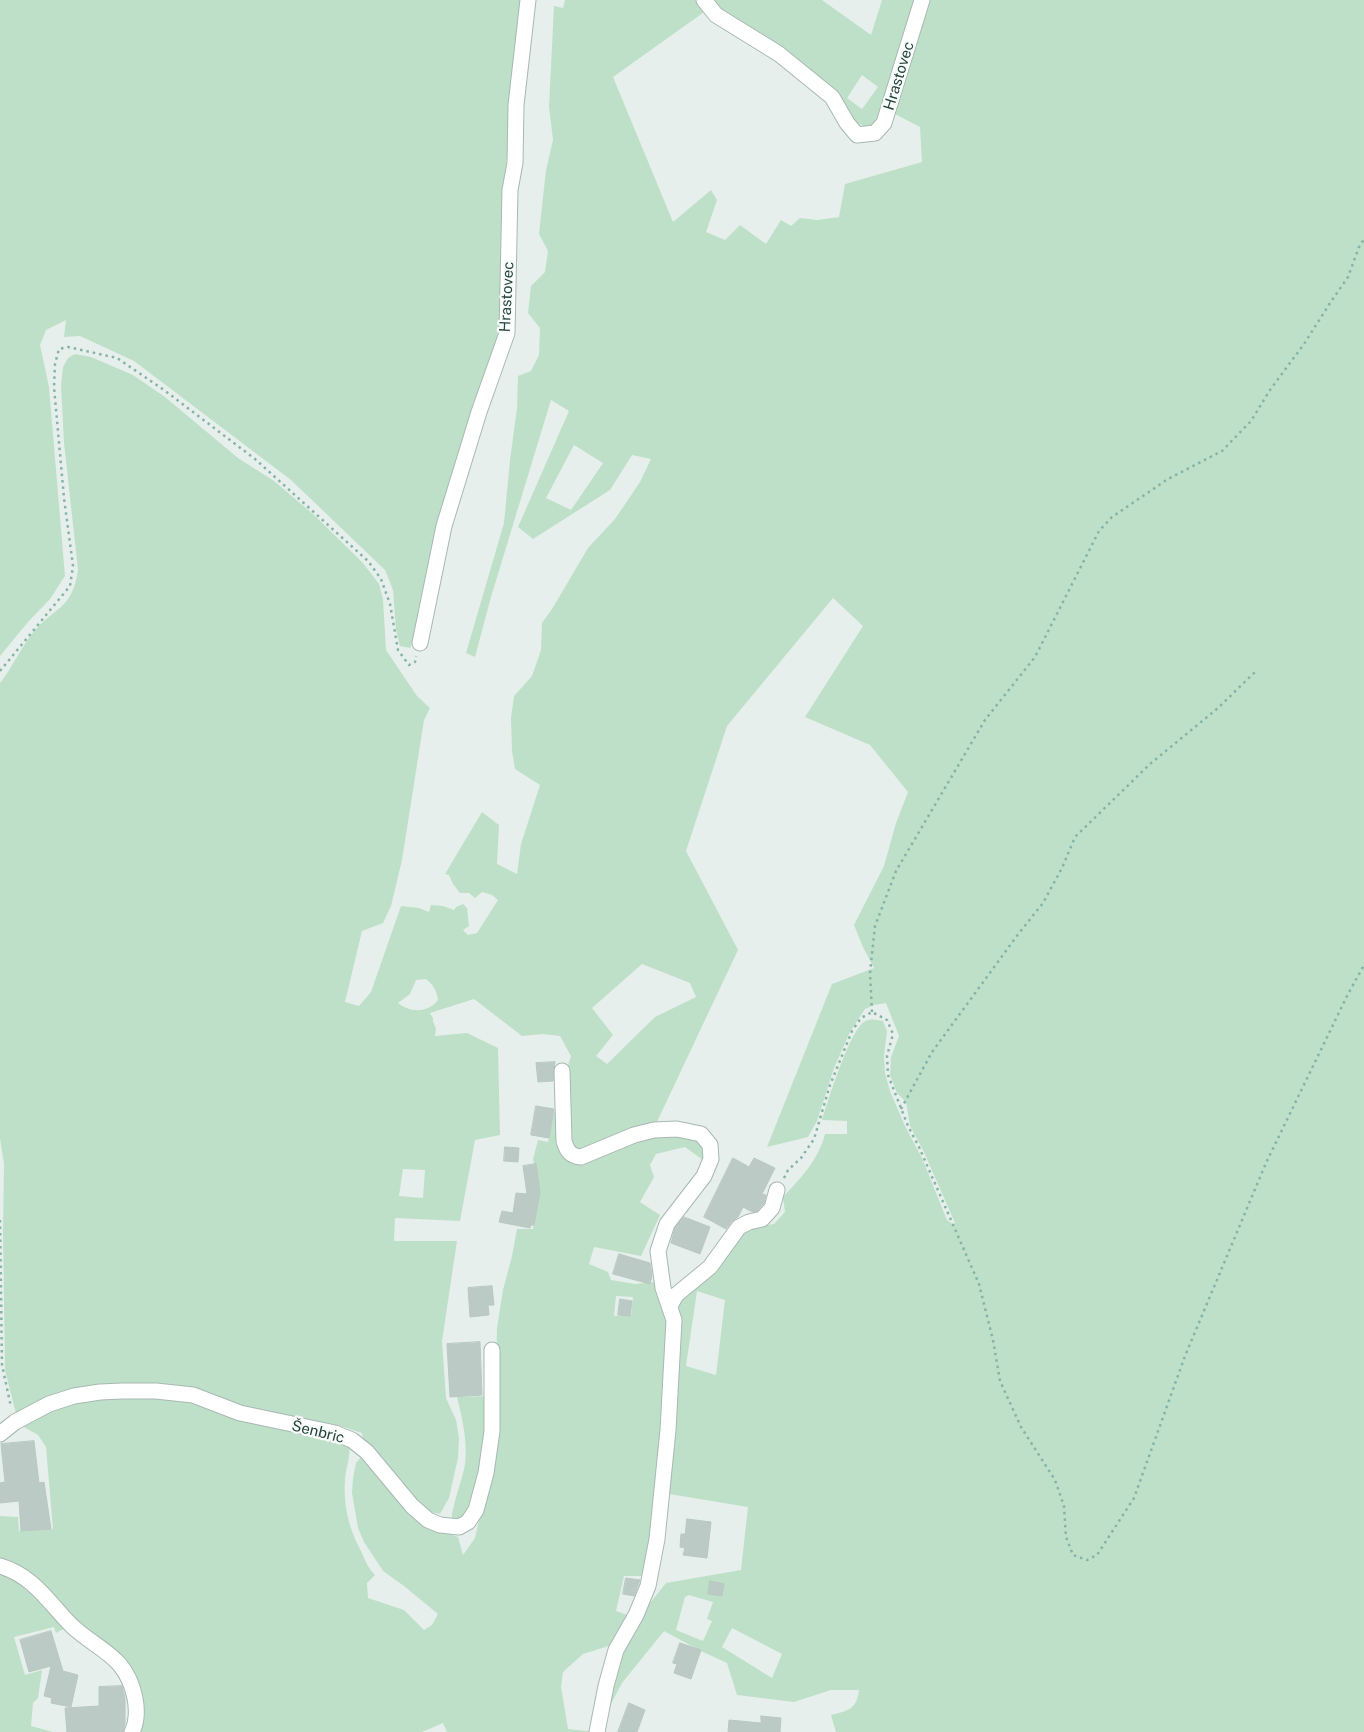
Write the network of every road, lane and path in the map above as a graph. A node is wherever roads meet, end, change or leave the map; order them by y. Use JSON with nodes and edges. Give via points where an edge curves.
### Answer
{"nodes":[{"id":1,"x":528,"y":0,"type":"edge"},
{"id":2,"x":704,"y":0,"type":"edge"},
{"id":3,"x":922,"y":0,"type":"edge"},
{"id":4,"x":1364,"y":239,"type":"edge"},
{"id":5,"x":420,"y":643,"type":"joint"},
{"id":6,"x":0,"y":671,"type":"edge"},
{"id":7,"x":1256,"y":671,"type":"dead end"},
{"id":8,"x":1364,"y":965,"type":"edge"},
{"id":9,"x":872,"y":1012,"type":"junction"},
{"id":10,"x":562,"y":1070,"type":"dead end"},
{"id":11,"x":901,"y":1109,"type":"junction"},
{"id":12,"x":777,"y":1190,"type":"joint"},
{"id":13,"x":0,"y":1220,"type":"edge"},
{"id":14,"x":670,"y":1306,"type":"junction"},
{"id":15,"x":492,"y":1350,"type":"dead end"},
{"id":16,"x":15,"y":1422,"type":"junction"},
{"id":17,"x":0,"y":1434,"type":"edge"},
{"id":18,"x":0,"y":1566,"type":"edge"},
{"id":19,"x":132,"y":1732,"type":"edge"},
{"id":20,"x":598,"y":1732,"type":"edge"}],
"edges":[{"from":1,"to":5,"type":"street","name":"Hrastovec","via":[[510,190],[507,333],[478,412],[444,526]]},
{"from":2,"to":3,"type":"street","name":"Hrastovec","via":[[716,15],[779,54],[832,97],[857,135],[875,133],[884,123]]},
{"from":4,"to":9,"type":"path","via":[[1348,277],[1251,421],[1222,452],[1168,479],[1112,517],[1099,531],[1035,657],[985,720],[896,871],[875,926],[870,973]]},
{"from":5,"to":6,"type":"path","via":[[415,662],[409,665],[398,650],[390,604],[381,579],[368,561],[255,459],[117,358],[68,347],[59,349],[54,387],[72,566],[70,586]]},
{"from":7,"to":11,"type":"path","via":[[1218,708],[1150,764],[1075,837],[1044,903],[932,1052]]},
{"from":8,"to":11,"type":"path","via":[[1266,1163],[1185,1356],[1134,1498],[1097,1555],[1087,1560],[1073,1555],[1066,1537],[1064,1506],[1056,1480],[1021,1427],[1000,1381],[979,1284]]},
{"from":9,"to":11,"type":"path","via":[[887,1020],[892,1034],[887,1056],[888,1075]]},
{"from":9,"to":12,"type":"path","via":[[861,1018],[852,1031],[830,1085],[814,1139],[802,1158],[788,1170]]},
{"from":10,"to":14,"type":"street","via":[[564,1141],[574,1156],[654,1130],[677,1129],[701,1134],[710,1145],[711,1159],[704,1176],[667,1224],[658,1251],[663,1288]]},
{"from":12,"to":14,"type":"street","via":[[772,1208],[762,1219],[739,1227],[710,1267],[676,1295]]},
{"from":13,"to":16,"type":"path","via":[[2,1365]]},
{"from":14,"to":20,"type":"street","via":[[674,1320],[673,1348],[657,1539],[648,1586],[616,1650]]},
{"from":15,"to":16,"type":"street","name":"Šenbric","via":[[492,1431],[486,1473],[476,1510],[468,1522],[459,1527],[428,1520],[412,1506],[367,1452],[352,1440],[335,1433],[240,1413],[193,1395],[156,1391],[82,1394],[49,1404]]},
{"from":16,"to":17,"type":"street","name":"Šenbric"},
{"from":18,"to":19,"type":"street","via":[[26,1579],[73,1626],[122,1667],[135,1701],[136,1719]]}]}
